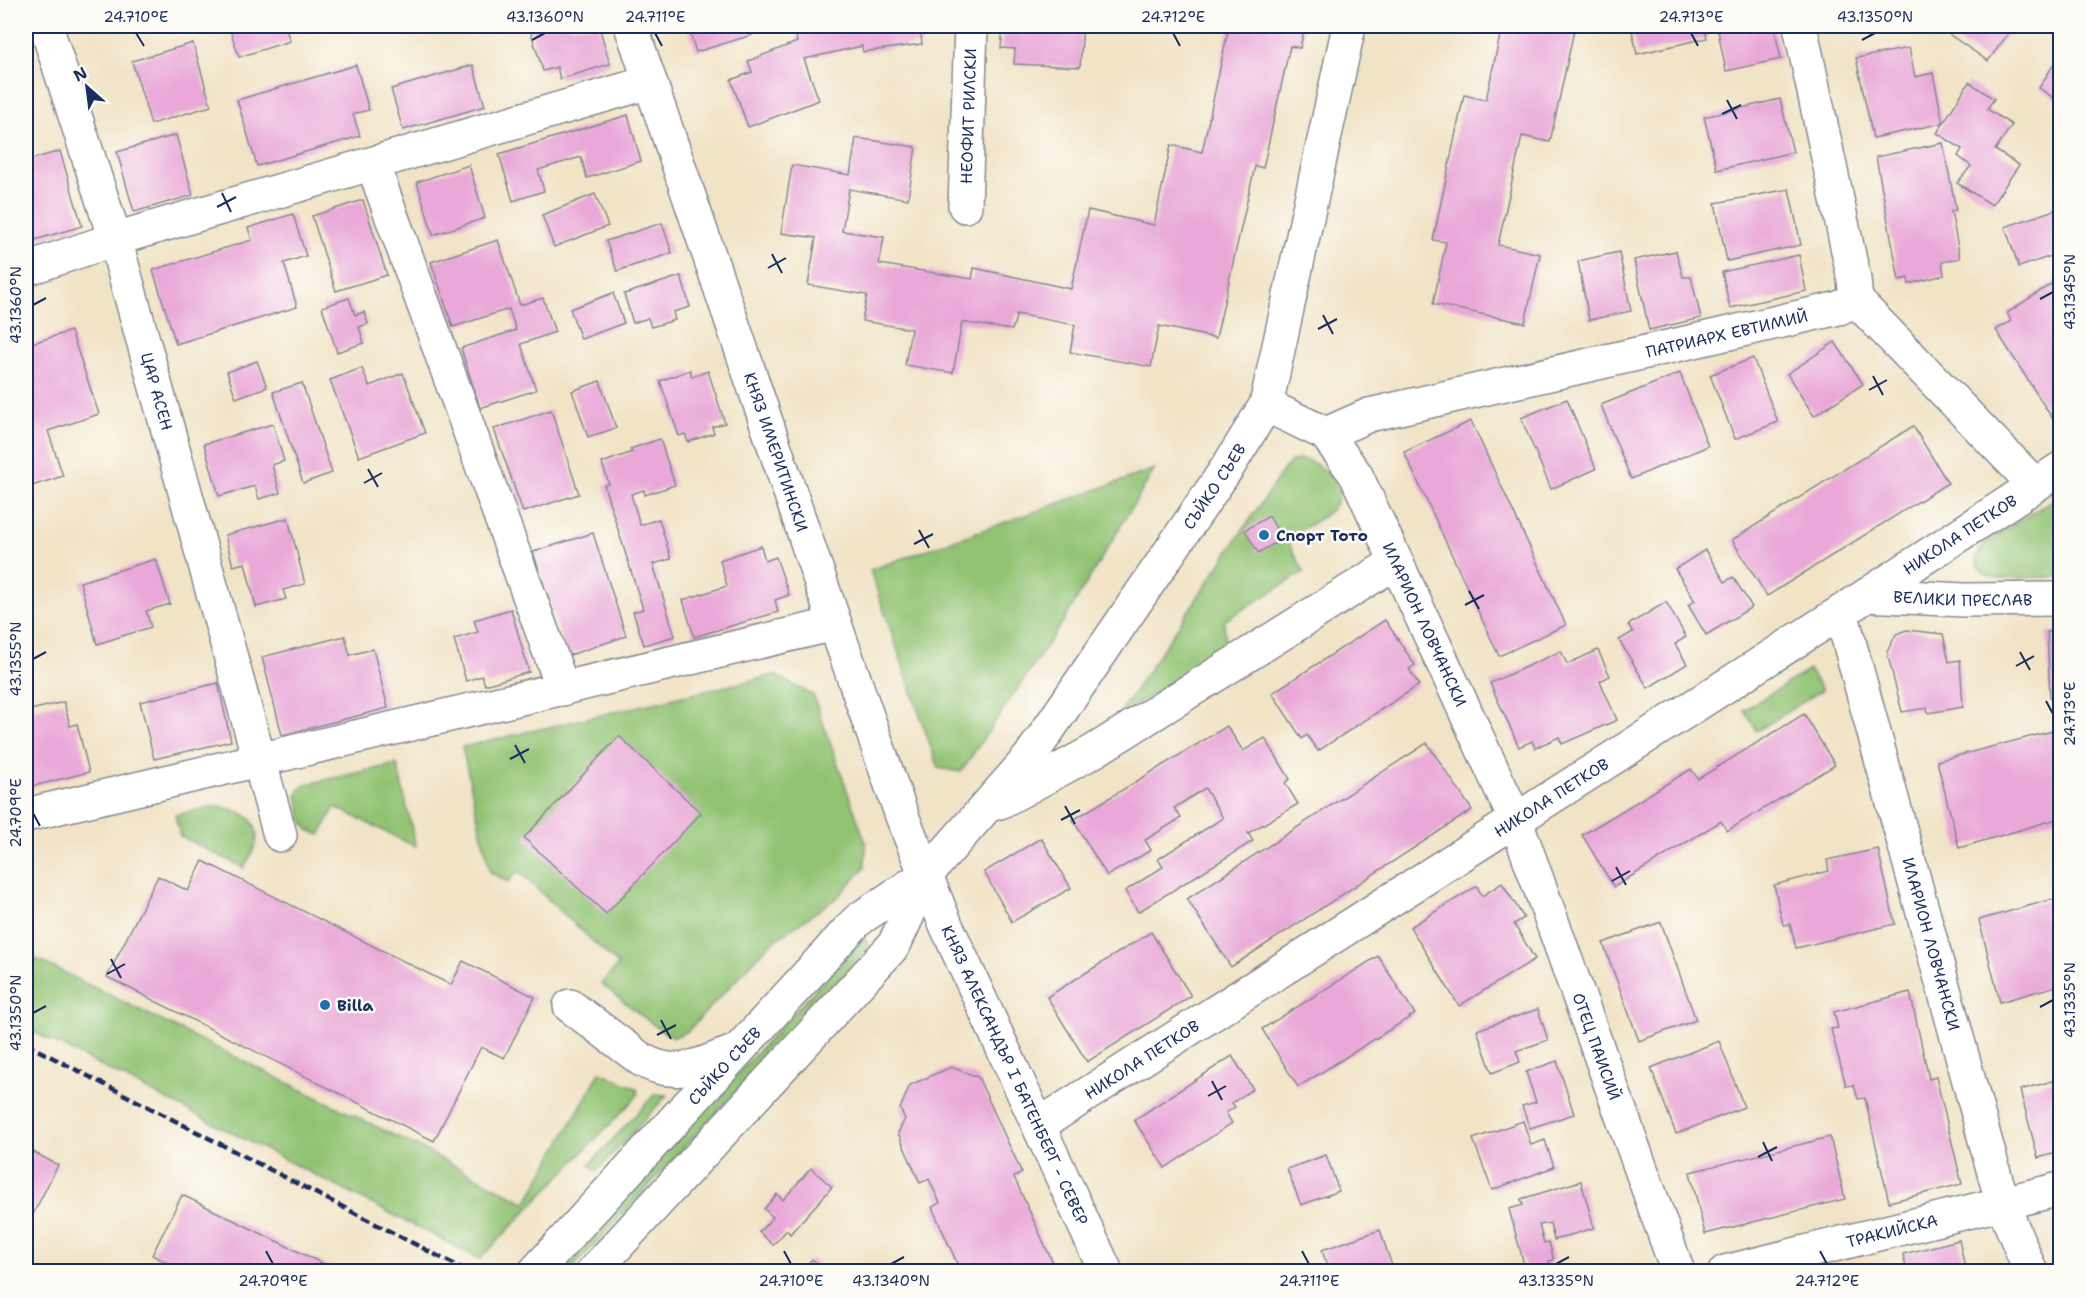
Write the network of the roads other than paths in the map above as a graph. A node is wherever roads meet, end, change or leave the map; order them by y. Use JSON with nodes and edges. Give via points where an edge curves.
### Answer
{"nodes":[{"id":1,"x":46,"y":26,"type":"edge"},
{"id":2,"x":631,"y":26,"type":"edge"},
{"id":3,"x":971,"y":26,"type":"edge"},
{"id":4,"x":1349,"y":26,"type":"edge"},
{"id":5,"x":1800,"y":26,"type":"edge"},
{"id":6,"x":650,"y":82,"type":"junction"},
{"id":7,"x":373,"y":165,"type":"junction"},
{"id":8,"x":965,"y":206,"type":"dead end"},
{"id":9,"x":115,"y":240,"type":"junction"},
{"id":10,"x":26,"y":269,"type":"edge"},
{"id":11,"x":1856,"y":300,"type":"junction"},
{"id":12,"x":1266,"y":405,"type":"junction"},
{"id":13,"x":1326,"y":434,"type":"junction"},
{"id":14,"x":2048,"y":477,"type":"edge"},
{"id":15,"x":1924,"y":557,"type":"junction"},
{"id":16,"x":1396,"y":562,"type":"junction"},
{"id":17,"x":2061,"y":599,"type":"edge"},
{"id":18,"x":1964,"y":600,"type":"junction"},
{"id":19,"x":1854,"y":604,"type":"junction"},
{"id":20,"x":835,"y":624,"type":"junction"},
{"id":21,"x":563,"y":689,"type":"junction"},
{"id":22,"x":260,"y":760,"type":"junction"},
{"id":23,"x":980,"y":813,"type":"junction"},
{"id":24,"x":26,"y":815,"type":"edge"},
{"id":25,"x":1516,"y":821,"type":"junction"},
{"id":26,"x":280,"y":835,"type":"dead end"},
{"id":27,"x":926,"y":875,"type":"junction"},
{"id":28,"x":570,"y":1006,"type":"dead end"},
{"id":29,"x":738,"y":1050,"type":"junction"},
{"id":30,"x":1039,"y":1125,"type":"junction"},
{"id":31,"x":2061,"y":1189,"type":"edge"},
{"id":32,"x":2003,"y":1202,"type":"junction"},
{"id":33,"x":535,"y":1272,"type":"edge"},
{"id":34,"x":592,"y":1272,"type":"edge"},
{"id":35,"x":1106,"y":1272,"type":"edge"},
{"id":36,"x":1678,"y":1272,"type":"edge"},
{"id":37,"x":1725,"y":1272,"type":"edge"},
{"id":38,"x":2031,"y":1272,"type":"edge"}],
"edges":[{"from":1,"to":9,"type":"street","name":"ЦАР АСЕН"},
{"from":2,"to":6,"type":"street","name":"КНЯЗ ИМЕРИТИНСКИ"},
{"from":3,"to":8,"type":"street","name":"НЕОФИТ РИЛСКИ"},
{"from":4,"to":12,"type":"street","name":"СЪЙКО СЪЕВ"},
{"from":5,"to":11,"type":"street"},
{"from":6,"to":7,"type":"street"},
{"from":6,"to":20,"type":"street","name":"КНЯЗ ИМЕРИТИНСКИ"},
{"from":7,"to":9,"type":"street"},
{"from":7,"to":21,"type":"street"},
{"from":9,"to":10,"type":"street"},
{"from":9,"to":22,"type":"street","name":"ЦАР АСЕН"},
{"from":11,"to":13,"type":"street","name":"ПАТРИАРХ ЕВТИМИЙ","via":[[1839,308],[1369,415]]},
{"from":11,"to":14,"type":"street"},
{"from":12,"to":13,"type":"street"},
{"from":12,"to":23,"type":"street","name":"СЪЙКО СЪЕВ","via":[[1029,758]]},
{"from":13,"to":16,"type":"street","name":"ИЛАРИОН ЛОВЧАНСКИ","via":[[1356,475]]},
{"from":14,"to":15,"type":"street","name":"НИКОЛА ПЕТКОВ"},
{"from":15,"to":18,"type":"street"},
{"from":15,"to":19,"type":"street","name":"НИКОЛА ПЕТКОВ"},
{"from":16,"to":23,"type":"street","via":[[1094,750]]},
{"from":16,"to":25,"type":"street","name":"ИЛАРИОН ЛОВЧАНСКИ"},
{"from":17,"to":18,"type":"street","name":"ВЕЛИКИ ПРЕСЛАВ"},
{"from":18,"to":19,"type":"street","name":"ВЕЛИКИ ПРЕСЛАВ"},
{"from":19,"to":25,"type":"street","name":"НИКОЛА ПЕТКОВ"},
{"from":19,"to":32,"type":"street","name":"ИЛАРИОН ЛОВЧАНСКИ"},
{"from":20,"to":21,"type":"street"},
{"from":20,"to":27,"type":"street","name":"КНЯЗ ИМЕРИТИНСКИ"},
{"from":21,"to":22,"type":"street"},
{"from":22,"to":24,"type":"street"},
{"from":22,"to":26,"type":"street","name":"ЦАР АСЕН"},
{"from":23,"to":27,"type":"street","name":"СЪЙКО СЪЕВ"},
{"from":25,"to":30,"type":"street","name":"НИКОЛА ПЕТКОВ"},
{"from":25,"to":36,"type":"street","name":"ОТЕЦ ПАИСИЙ"},
{"from":27,"to":29,"type":"street","name":"СЪЙКО СЪЕВ","via":[[862,916]]},
{"from":27,"to":30,"type":"street","name":"КНЯЗ АЛЕКСАНДЪР I БАТЕНБЕРГ - СЕВЕР"},
{"from":27,"to":34,"type":"street","name":"СЪЙКО СЪЕВ","via":[[894,945]]},
{"from":28,"to":29,"type":"street","via":[[655,1067],[686,1069]]},
{"from":29,"to":33,"type":"street","name":"СЪЙКО СЪЕВ"},
{"from":30,"to":35,"type":"street","name":"КНЯЗ АЛЕКСАНДЪР I БАТЕНБЕРГ - СЕВЕР"},
{"from":31,"to":32,"type":"street","name":"ТРАКИЙСКА"},
{"from":32,"to":37,"type":"street","name":"ТРАКИЙСКА"},
{"from":32,"to":38,"type":"street","name":"ИЛАРИОН ЛОВЧАНСКИ"}]}
